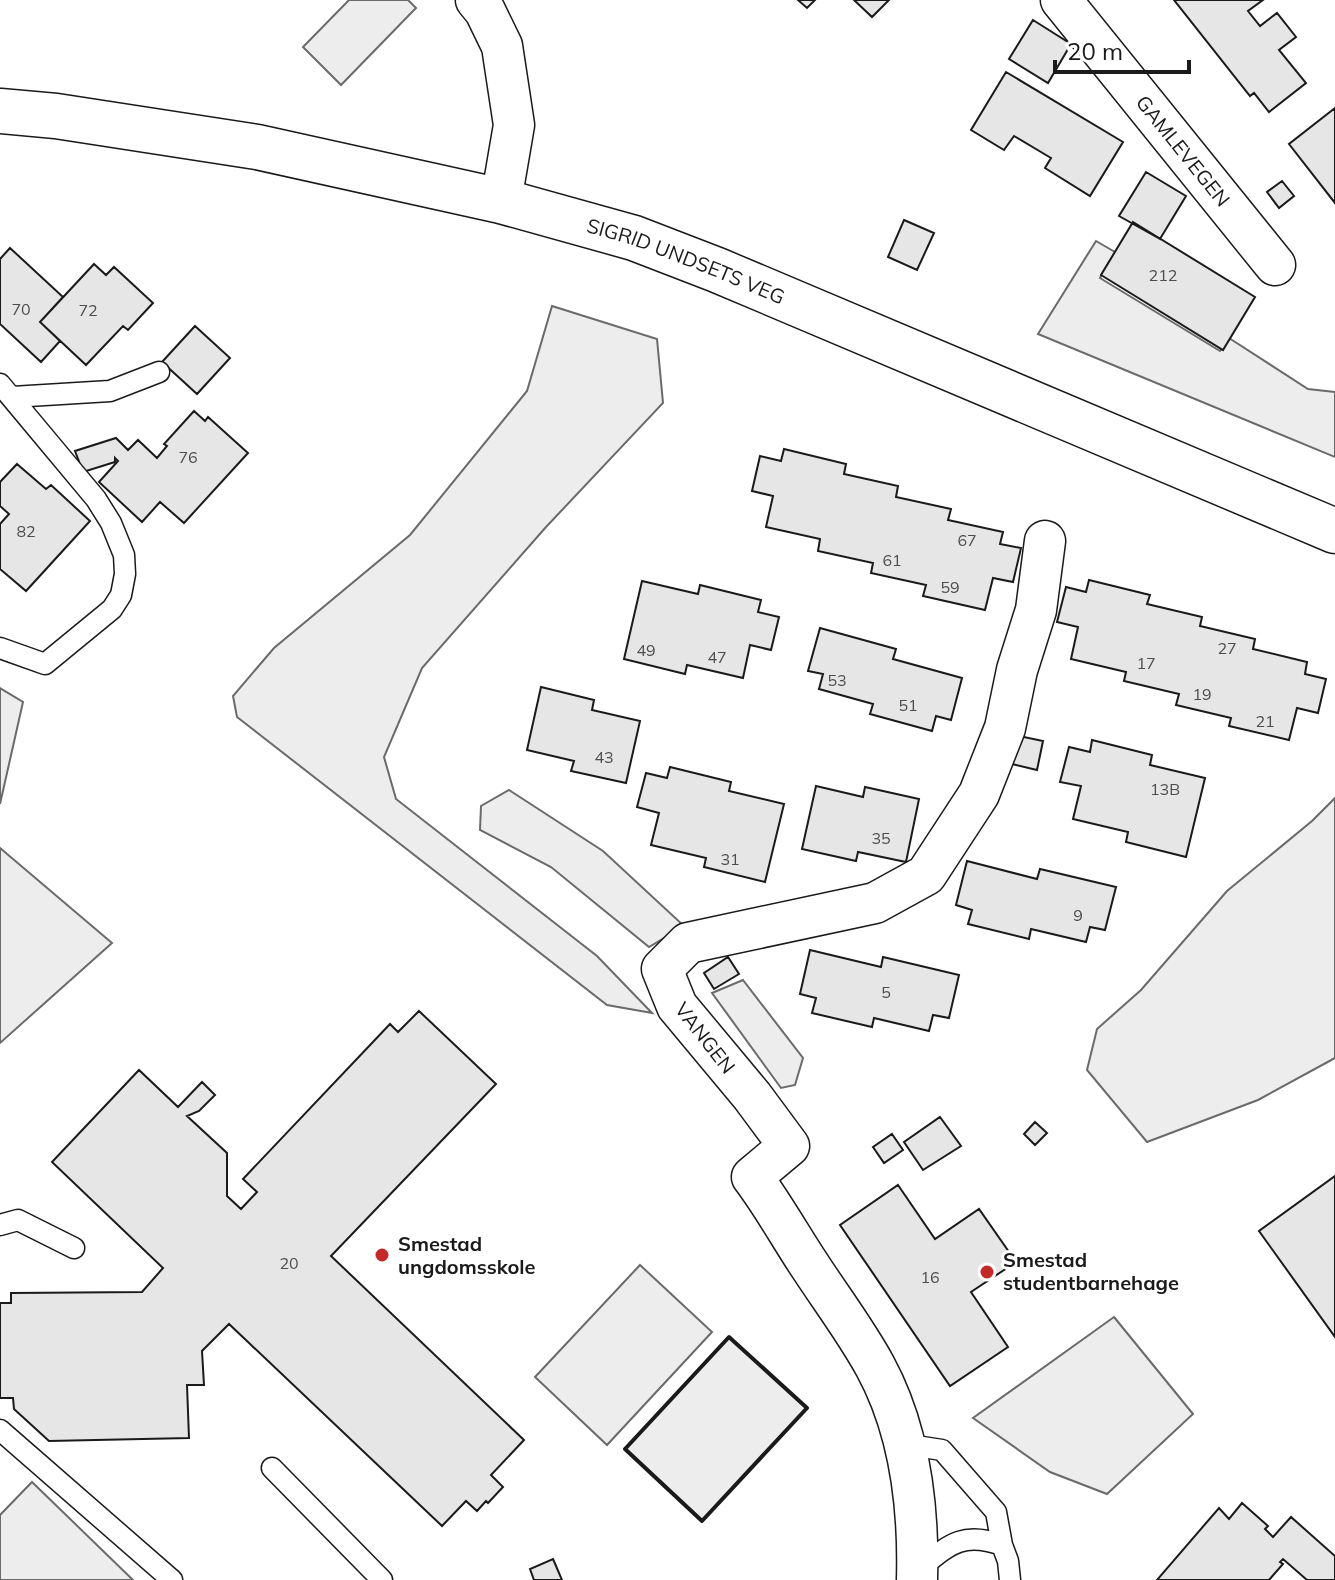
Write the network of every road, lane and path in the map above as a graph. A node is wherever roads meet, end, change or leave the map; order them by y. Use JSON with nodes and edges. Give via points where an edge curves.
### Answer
{"nodes":[{"id":1,"x":476,"y":0,"type":"edge"},
{"id":2,"x":1061,"y":0,"type":"edge"},
{"id":3,"x":0,"y":111,"type":"edge"},
{"id":4,"x":501,"y":201,"type":"junction"},
{"id":5,"x":1275,"y":265,"type":"dead end"},
{"id":6,"x":159,"y":372,"type":"dead end"},
{"id":7,"x":6,"y":390,"type":"edge"},
{"id":8,"x":1335,"y":531,"type":"edge"},
{"id":9,"x":1045,"y":541,"type":"dead end"},
{"id":10,"x":0,"y":648,"type":"edge"},
{"id":11,"x":0,"y":1225,"type":"edge"},
{"id":12,"x":74,"y":1248,"type":"dead end"},
{"id":13,"x":0,"y":1430,"type":"edge"},
{"id":14,"x":903,"y":1444,"type":"junction"},
{"id":15,"x":272,"y":1468,"type":"dead end"},
{"id":16,"x":1002,"y":1545,"type":"junction"},
{"id":17,"x":917,"y":1575,"type":"edge"},
{"id":18,"x":172,"y":1580,"type":"edge"},
{"id":19,"x":382,"y":1580,"type":"edge"},
{"id":20,"x":1010,"y":1580,"type":"edge"}],
"edges":[{"from":1,"to":4,"type":"street","via":[[502,46],[514,125]]},
{"from":2,"to":5,"type":"street","name":"GAMLEVEGEN"},
{"from":3,"to":4,"type":"street","name":"SIGRID UNDSETS VEG","via":[[257,147]]},
{"from":4,"to":8,"type":"street","name":"SIGRID UNDSETS VEG","via":[[634,238],[717,270]]},
{"from":6,"to":7,"type":"lane","via":[[110,391]]},
{"from":7,"to":10,"type":"lane","via":[[96,499],[124,555],[125,574],[112,609],[45,664]]},
{"from":9,"to":14,"type":"street","name":"VANGEN","via":[[1036,610],[1005,728],[979,794],[926,875],[875,903],[688,943],[662,969],[677,1006],[789,1146],[752,1177],[876,1367]]},
{"from":11,"to":12,"type":"lane","via":[[18,1220]]},
{"from":13,"to":18,"type":"lane"},
{"from":14,"to":16,"type":"lane","via":[[942,1450],[996,1512]]},
{"from":14,"to":17,"type":"street","name":"VANGEN","via":[[910,1469]]},
{"from":15,"to":19,"type":"lane"},
{"from":16,"to":17,"type":"lane","via":[[966,1538],[950,1544]]},
{"from":16,"to":20,"type":"lane"}]}
